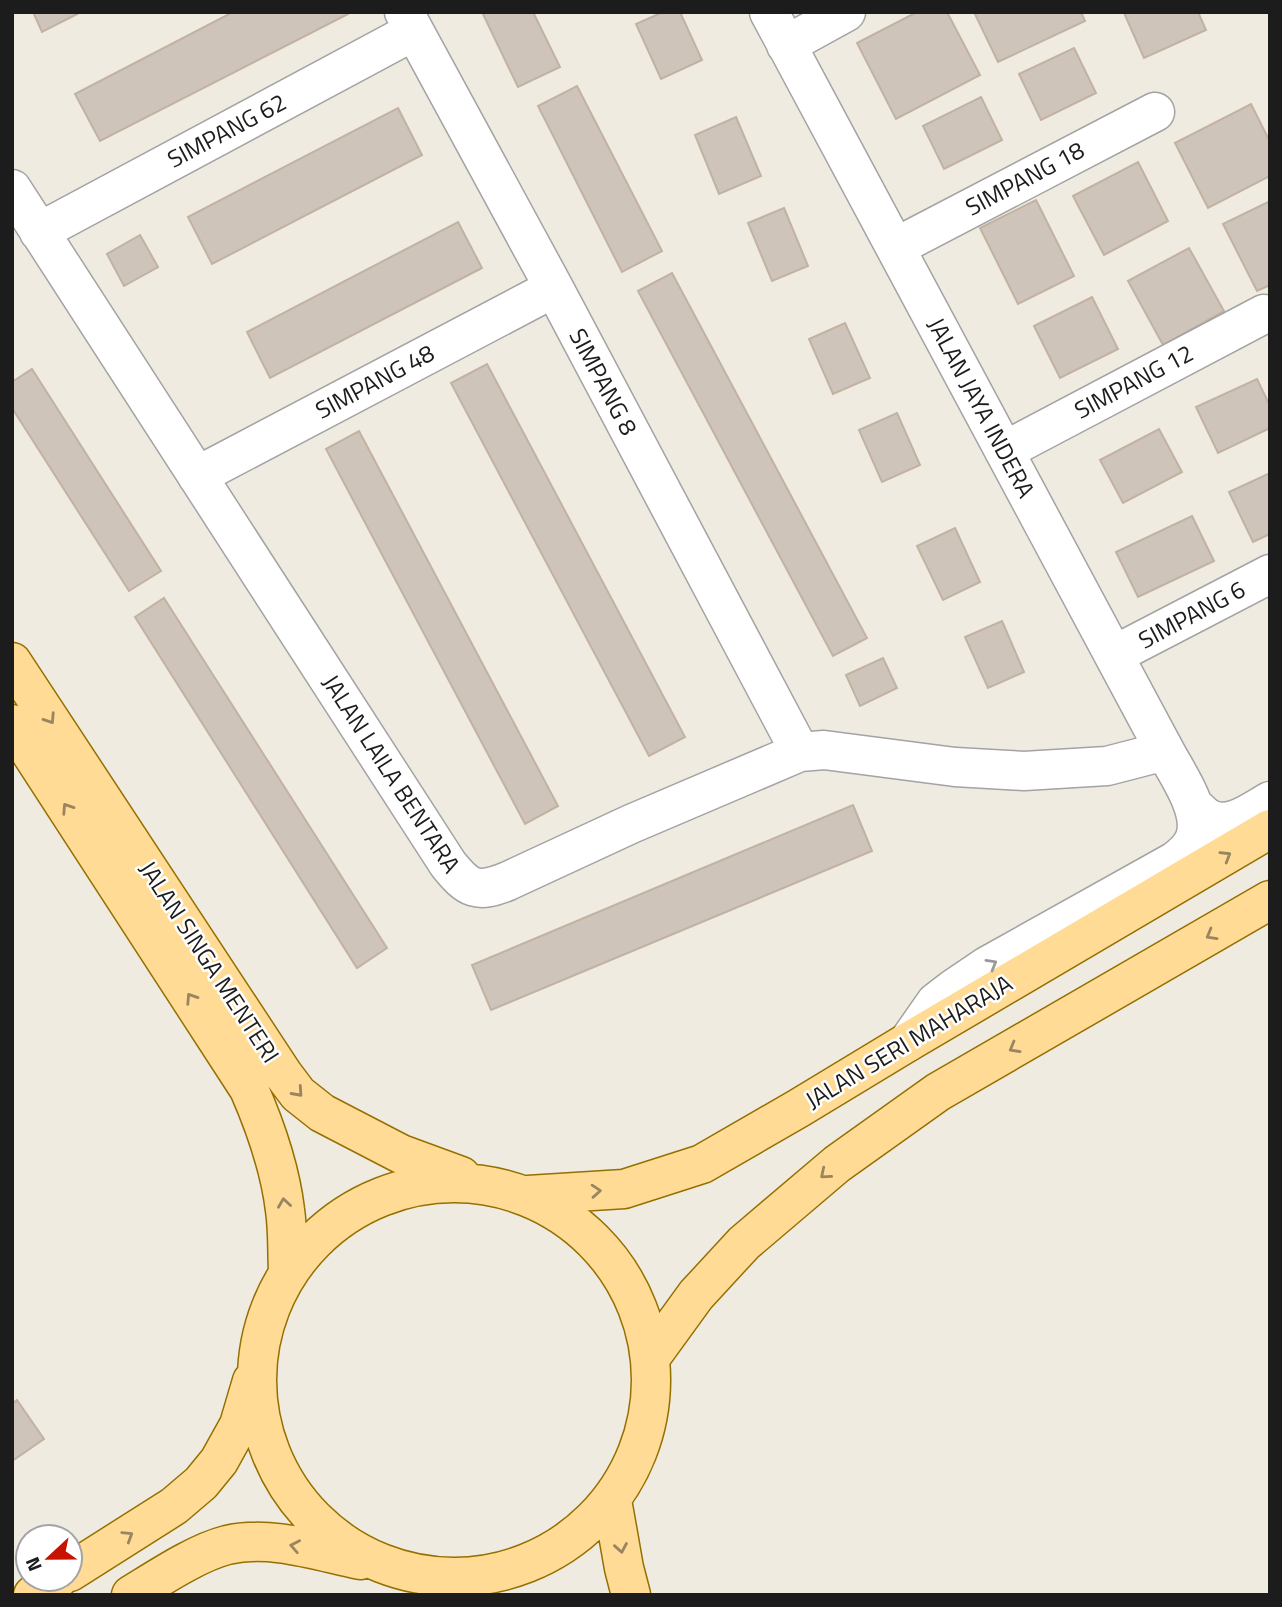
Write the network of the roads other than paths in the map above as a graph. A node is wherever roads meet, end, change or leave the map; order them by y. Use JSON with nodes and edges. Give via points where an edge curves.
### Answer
{"nodes":[{"id":1,"x":846,"y":12,"type":"edge"},
{"id":2,"x":409,"y":22,"type":"edge"},
{"id":3,"x":778,"y":29,"type":"edge"},
{"id":4,"x":1154,"y":111,"type":"dead end"},
{"id":5,"x":12,"y":189,"type":"edge"},
{"id":6,"x":39,"y":232,"type":"junction"},
{"id":7,"x":896,"y":247,"type":"junction"},
{"id":8,"x":554,"y":288,"type":"junction"},
{"id":9,"x":1264,"y":314,"type":"dead end"},
{"id":10,"x":1004,"y":451,"type":"junction"},
{"id":11,"x":197,"y":476,"type":"junction"},
{"id":12,"x":1270,"y":574,"type":"edge"},
{"id":13,"x":1114,"y":656,"type":"junction"},
{"id":14,"x":12,"y":662,"type":"edge"},
{"id":15,"x":12,"y":724,"type":"edge"},
{"id":16,"x":1165,"y":751,"type":"junction"},
{"id":17,"x":800,"y":752,"type":"junction"},
{"id":18,"x":1270,"y":800,"type":"edge"},
{"id":19,"x":1193,"y":805,"type":"junction"},
{"id":20,"x":1270,"y":829,"type":"edge"},
{"id":21,"x":1270,"y":900,"type":"edge"},
{"id":22,"x":908,"y":1042,"type":"junction"},
{"id":23,"x":477,"y":1182,"type":"junction"},
{"id":24,"x":528,"y":1195,"type":"junction"},
{"id":25,"x":288,"y":1271,"type":"junction"},
{"id":26,"x":651,"y":1357,"type":"junction"},
{"id":27,"x":256,"y":1367,"type":"junction"},
{"id":28,"x":612,"y":1500,"type":"junction"},
{"id":29,"x":84,"y":1563,"type":"edge"},
{"id":30,"x":386,"y":1566,"type":"junction"},
{"id":31,"x":500,"y":1586,"type":"edge"},
{"id":32,"x":131,"y":1595,"type":"edge"},
{"id":33,"x":631,"y":1595,"type":"edge"}],
"edges":[{"from":1,"to":3,"type":"street"},
{"from":2,"to":6,"type":"street","name":"SIMPANG 62"},
{"from":2,"to":8,"type":"street","name":"SIMPANG 8"},
{"from":3,"to":7,"type":"street","name":"JALAN JAYA INDERA"},
{"from":4,"to":7,"type":"street","name":"SIMPANG 18"},
{"from":5,"to":6,"type":"street","name":"JALAN LAILA BENTARA"},
{"from":6,"to":11,"type":"street","name":"JALAN LAILA BENTARA"},
{"from":7,"to":10,"type":"street","name":"JALAN JAYA INDERA"},
{"from":8,"to":11,"type":"street","name":"SIMPANG 48"},
{"from":8,"to":17,"type":"street","name":"SIMPANG 8"},
{"from":9,"to":10,"type":"street","name":"SIMPANG 12"},
{"from":10,"to":13,"type":"street","name":"JALAN JAYA INDERA"},
{"from":11,"to":17,"type":"street","name":"JALAN LAILA BENTARA","via":[[448,864],[461,880],[476,888],[508,881]]},
{"from":12,"to":13,"type":"street","name":"SIMPANG 6"},
{"from":13,"to":16,"type":"street","name":"JALAN JAYA INDERA"},
{"from":14,"to":23,"type":"main road","name":"JALAN SINGA MENTERI","one_way":true,"via":[[298,1094],[322,1113],[401,1154]]},
{"from":25,"to":15,"type":"main road","name":"JALAN SINGA MENTERI","one_way":true,"via":[[281,1183],[265,1125],[249,1089]]},
{"from":16,"to":17,"type":"street","name":"JALAN LAILA BENTARA","via":[[1107,766],[1024,771],[824,750]]},
{"from":16,"to":19,"type":"street","name":"JALAN JAYA INDERA"},
{"from":18,"to":19,"type":"street","via":[[1225,822],[1207,817]]},
{"from":22,"to":19,"type":"street","one_way":true,"via":[[936,1002],[953,989],[1175,861],[1194,839],[1198,825]]},
{"from":22,"to":20,"type":"main road","name":"JALAN SERI MAHARAJA","one_way":true},
{"from":21,"to":26,"type":"main road","one_way":true,"via":[[939,1092],[837,1164],[744,1243],[696,1295]]},
{"from":24,"to":22,"type":"main road","name":"JALAN SERI MAHARAJA","one_way":true,"via":[[624,1189],[702,1164]]},
{"from":23,"to":24,"type":"main road"},
{"from":23,"to":25,"type":"main road","via":[[422,1183],[369,1199],[323,1229]]},
{"from":24,"to":26,"type":"main road","via":[[574,1222],[611,1259],[638,1305]]},
{"from":25,"to":27,"type":"main road","via":[[266,1317]]},
{"from":26,"to":28,"type":"main road","via":[[650,1408],[637,1456]]},
{"from":29,"to":27,"type":"main road","one_way":true,"via":[[174,1506],[201,1483],[239,1425]]},
{"from":27,"to":30,"type":"main road","via":[[260,1418],[283,1477],[304,1508],[341,1543]]},
{"from":28,"to":31,"type":"main road","via":[[577,1536]]},
{"from":28,"to":33,"type":"main road","one_way":true},
{"from":30,"to":31,"type":"main road"},
{"from":30,"to":32,"type":"main road","one_way":true,"via":[[288,1545],[226,1545]]}]}
